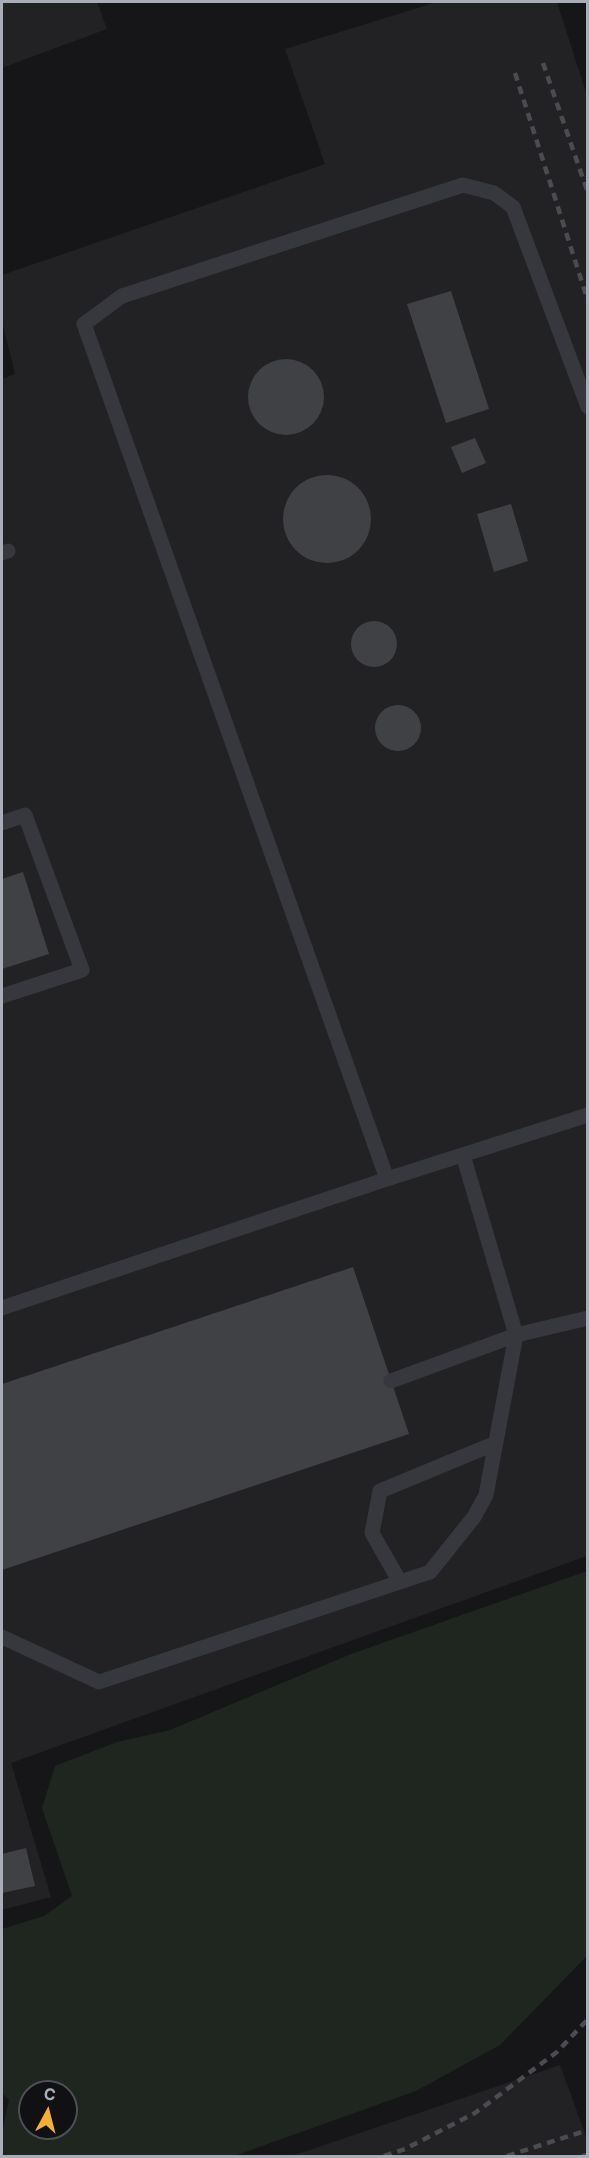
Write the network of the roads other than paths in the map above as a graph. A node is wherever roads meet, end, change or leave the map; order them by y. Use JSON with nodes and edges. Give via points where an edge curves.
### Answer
{"nodes":[{"id":1,"x":588,"y":407,"type":"edge"},
{"id":2,"x":2,"y":823,"type":"edge"},
{"id":3,"x":2,"y":996,"type":"edge"},
{"id":4,"x":588,"y":1115,"type":"edge"},
{"id":5,"x":463,"y":1155,"type":"junction"},
{"id":6,"x":387,"y":1179,"type":"junction"},
{"id":7,"x":2,"y":1308,"type":"edge"},
{"id":8,"x":588,"y":1318,"type":"edge"},
{"id":9,"x":516,"y":1335,"type":"junction"},
{"id":10,"x":391,"y":1381,"type":"dead end"},
{"id":11,"x":496,"y":1443,"type":"junction"},
{"id":12,"x":400,"y":1582,"type":"junction"},
{"id":13,"x":2,"y":1637,"type":"edge"}],
"edges":[{"from":1,"to":6,"type":"lane","via":[[513,207],[494,193],[463,185],[122,296],[84,324]]},
{"from":2,"to":3,"type":"lane","via":[[25,815],[82,970]]},
{"from":4,"to":5,"type":"lane"},
{"from":5,"to":6,"type":"lane"},
{"from":5,"to":9,"type":"lane"},
{"from":6,"to":7,"type":"lane"},
{"from":8,"to":9,"type":"lane"},
{"from":9,"to":10,"type":"lane"},
{"from":9,"to":11,"type":"lane"},
{"from":11,"to":12,"type":"lane","via":[[486,1495],[474,1517],[430,1572]]},
{"from":11,"to":12,"type":"lane","via":[[380,1491],[372,1533]]},
{"from":12,"to":13,"type":"lane","via":[[99,1682]]}]}
